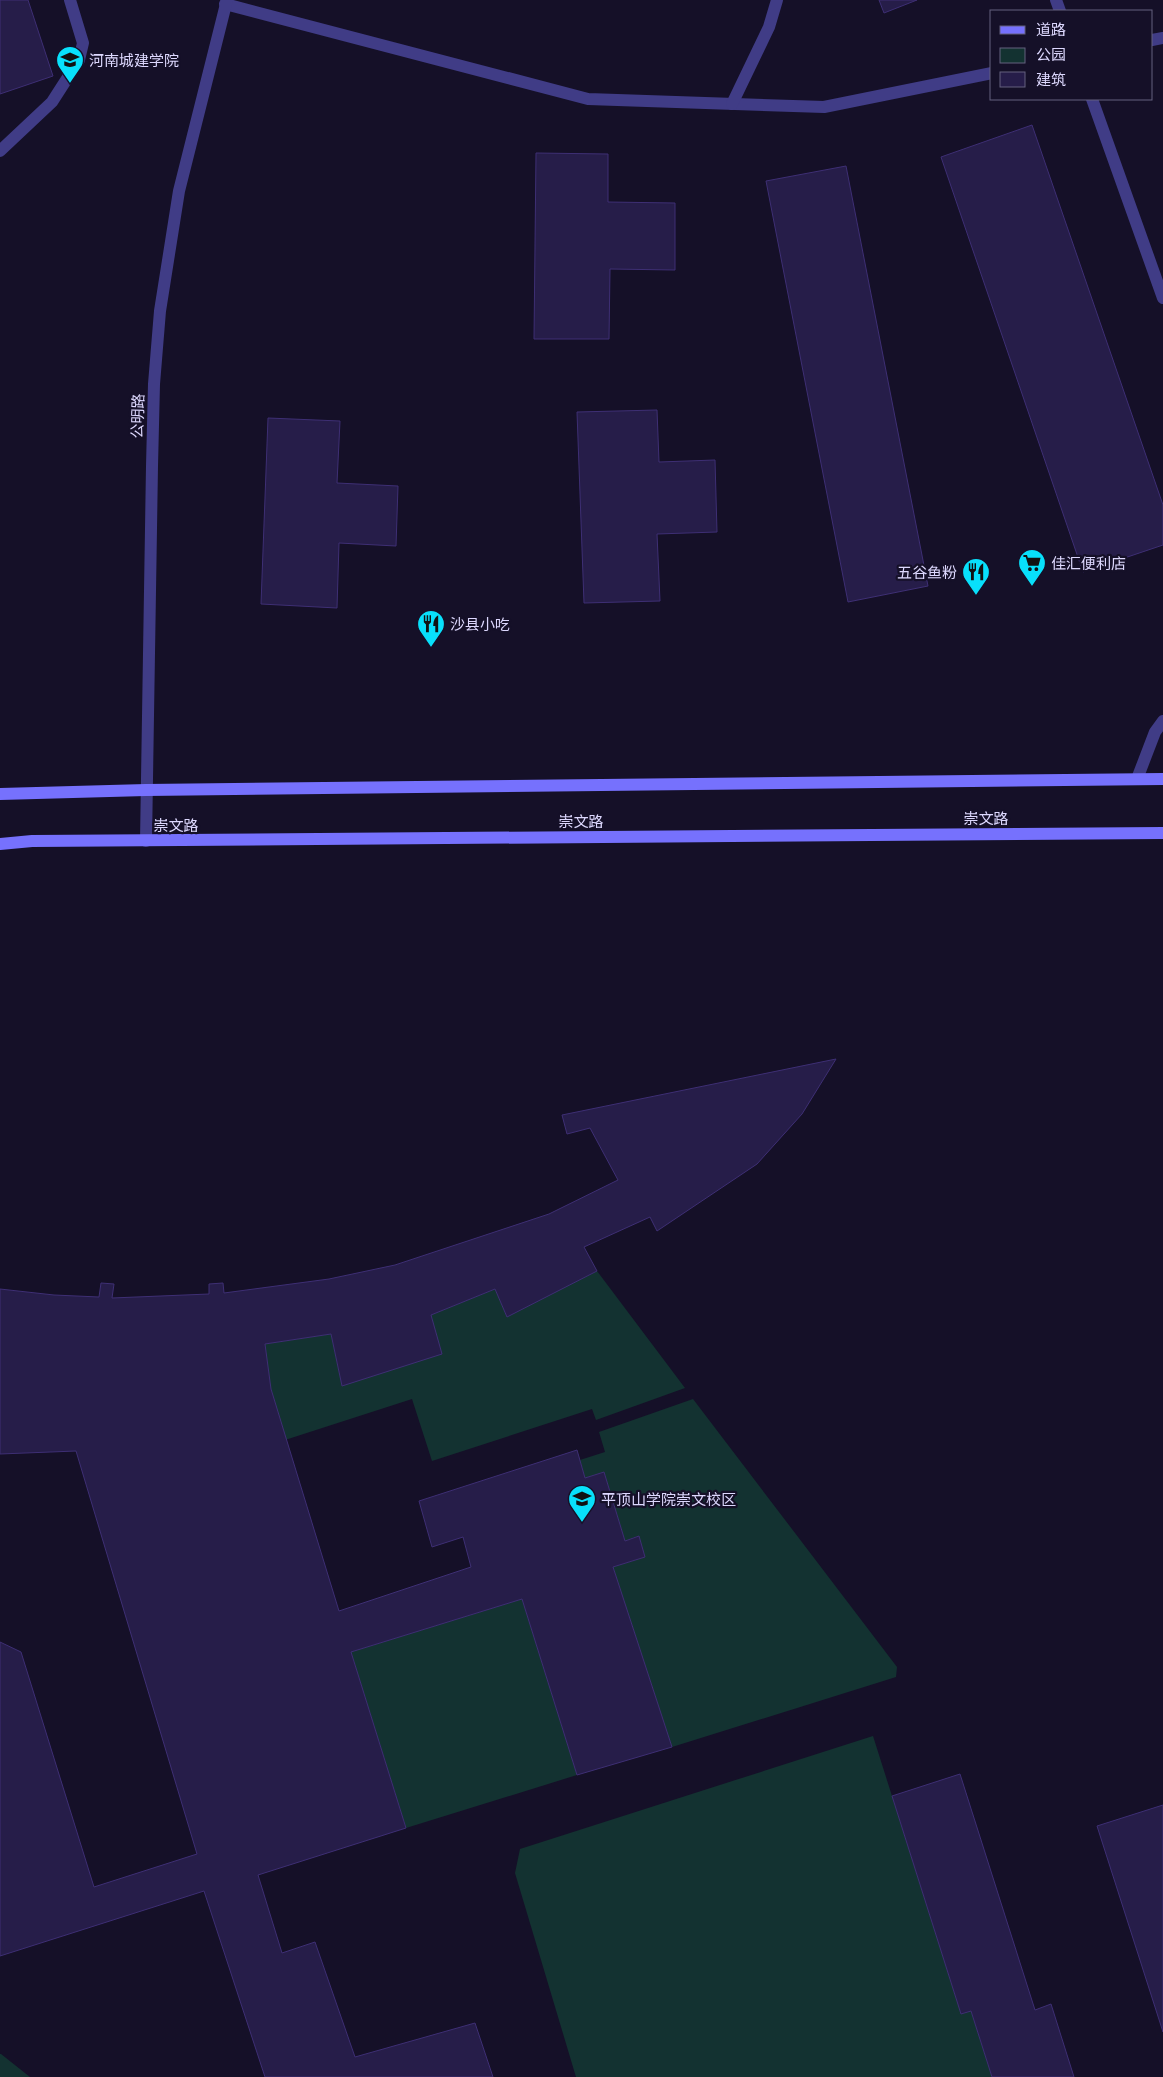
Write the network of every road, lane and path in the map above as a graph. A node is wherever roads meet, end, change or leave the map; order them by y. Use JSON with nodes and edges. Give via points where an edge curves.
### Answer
{"nodes":[{"id":1,"x":70,"y":0,"type":"edge"},
{"id":2,"x":776,"y":0,"type":"edge"},
{"id":3,"x":226,"y":2,"type":"edge"},
{"id":4,"x":990,"y":72,"type":"edge"},
{"id":5,"x":1092,"y":100,"type":"edge"},
{"id":6,"x":732,"y":104,"type":"junction"},
{"id":7,"x":0,"y":151,"type":"edge"},
{"id":8,"x":1163,"y":298,"type":"edge"},
{"id":9,"x":1163,"y":721,"type":"edge"},
{"id":10,"x":1138,"y":779,"type":"junction"},
{"id":11,"x":1163,"y":779,"type":"edge"},
{"id":12,"x":146,"y":790,"type":"junction"},
{"id":13,"x":0,"y":794,"type":"edge"},
{"id":14,"x":1163,"y":833,"type":"edge"},
{"id":15,"x":146,"y":841,"type":"junction"},
{"id":16,"x":0,"y":844,"type":"edge"}],
"edges":[{"from":1,"to":7,"type":"street","via":[[83,43],[78,60],[52,102]]},
{"from":2,"to":6,"type":"street","via":[[769,27]]},
{"from":3,"to":6,"type":"street","via":[[588,99]]},
{"from":3,"to":12,"type":"street","name":"公明路","via":[[179,191],[160,311],[152,439]]},
{"from":4,"to":6,"type":"street","via":[[824,107]]},
{"from":5,"to":8,"type":"street"},
{"from":9,"to":10,"type":"street"},
{"from":10,"to":11,"type":"main road"},
{"from":10,"to":12,"type":"main road"},
{"from":12,"to":13,"type":"main road"},
{"from":12,"to":15,"type":"street","name":"公明路"},
{"from":14,"to":15,"type":"main road","name":"崇文路"},
{"from":15,"to":16,"type":"main road","name":"崇文路"}]}
